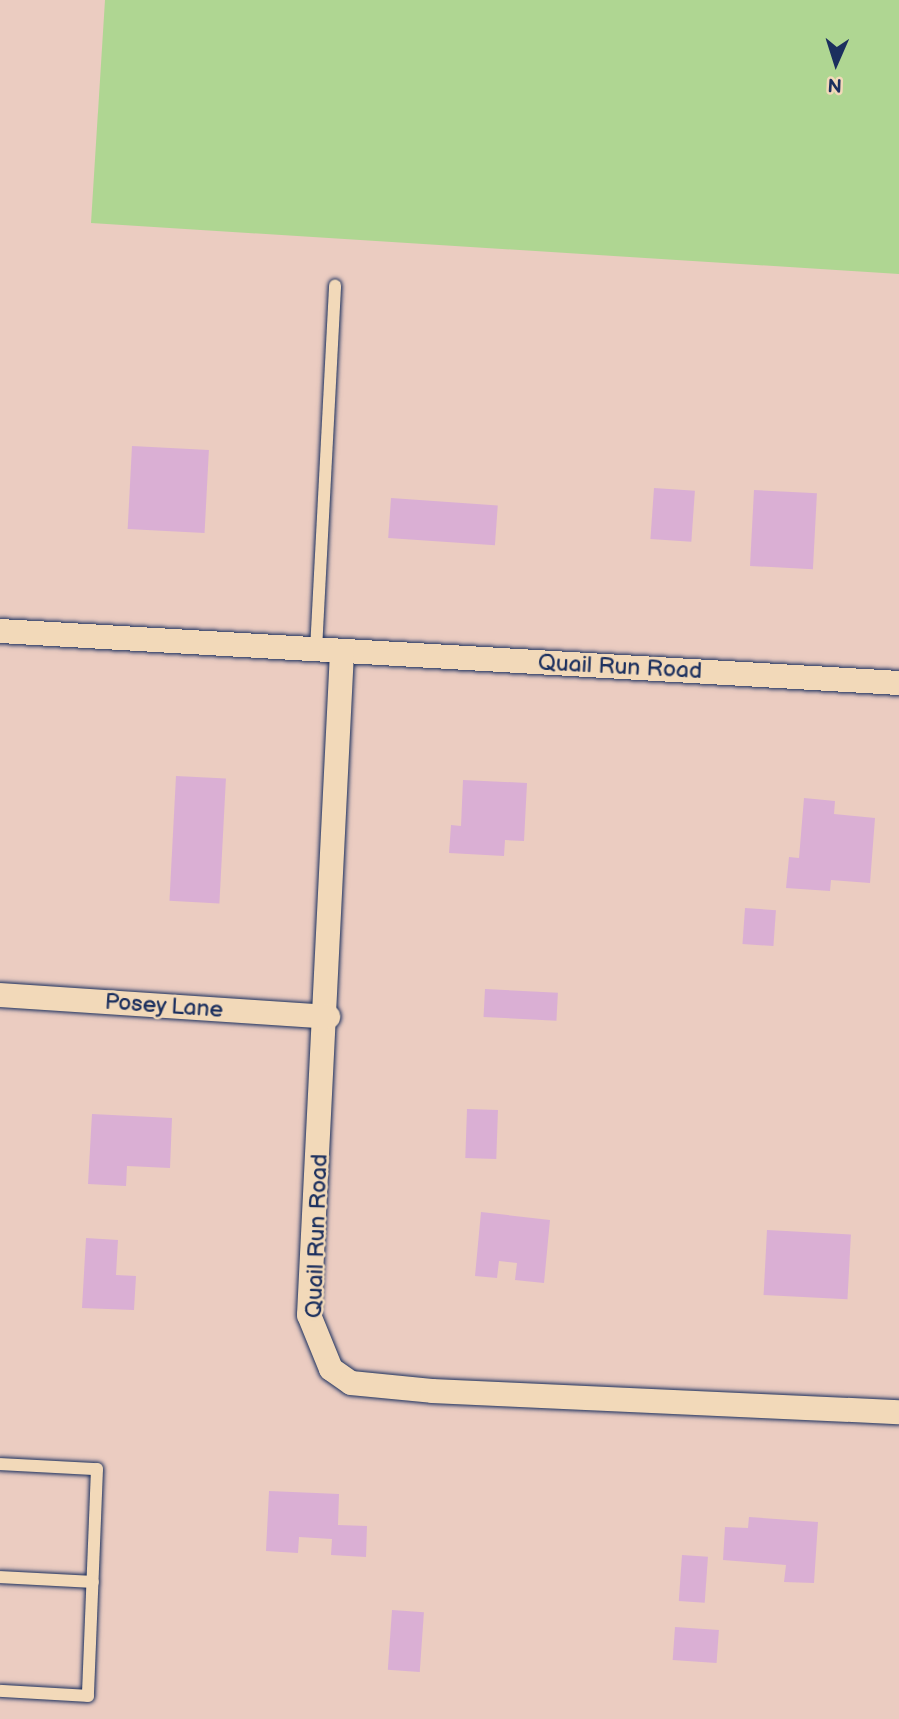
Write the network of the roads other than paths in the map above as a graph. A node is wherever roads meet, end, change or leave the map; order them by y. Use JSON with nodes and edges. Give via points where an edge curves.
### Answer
{"nodes":[{"id":1,"x":335,"y":285,"type":"dead end"},
{"id":2,"x":0,"y":631,"type":"edge"},
{"id":3,"x":316,"y":650,"type":"junction"},
{"id":4,"x":342,"y":652,"type":"junction"},
{"id":5,"x":899,"y":683,"type":"edge"},
{"id":6,"x":0,"y":995,"type":"edge"},
{"id":7,"x":328,"y":1017,"type":"junction"},
{"id":8,"x":899,"y":1412,"type":"edge"},
{"id":9,"x":0,"y":1464,"type":"edge"},
{"id":10,"x":0,"y":1577,"type":"edge"},
{"id":11,"x":93,"y":1582,"type":"junction"},
{"id":12,"x":0,"y":1691,"type":"edge"}],
"edges":[{"from":1,"to":3,"type":"lane"},
{"from":2,"to":3,"type":"street","name":"Quail Run Road"},
{"from":3,"to":4,"type":"street","name":"Quail Run Road"},
{"from":4,"to":5,"type":"street","name":"Quail Run Road"},
{"from":4,"to":7,"type":"street","name":"Quail Run Road"},
{"from":6,"to":7,"type":"street","name":"Posey Lane"},
{"from":7,"to":8,"type":"street","name":"Quail Run Road","via":[[309,1315],[331,1369],[351,1383],[432,1391]]},
{"from":9,"to":11,"type":"lane","via":[[97,1469]]},
{"from":10,"to":11,"type":"lane"},
{"from":11,"to":12,"type":"lane","via":[[88,1696]]}]}
